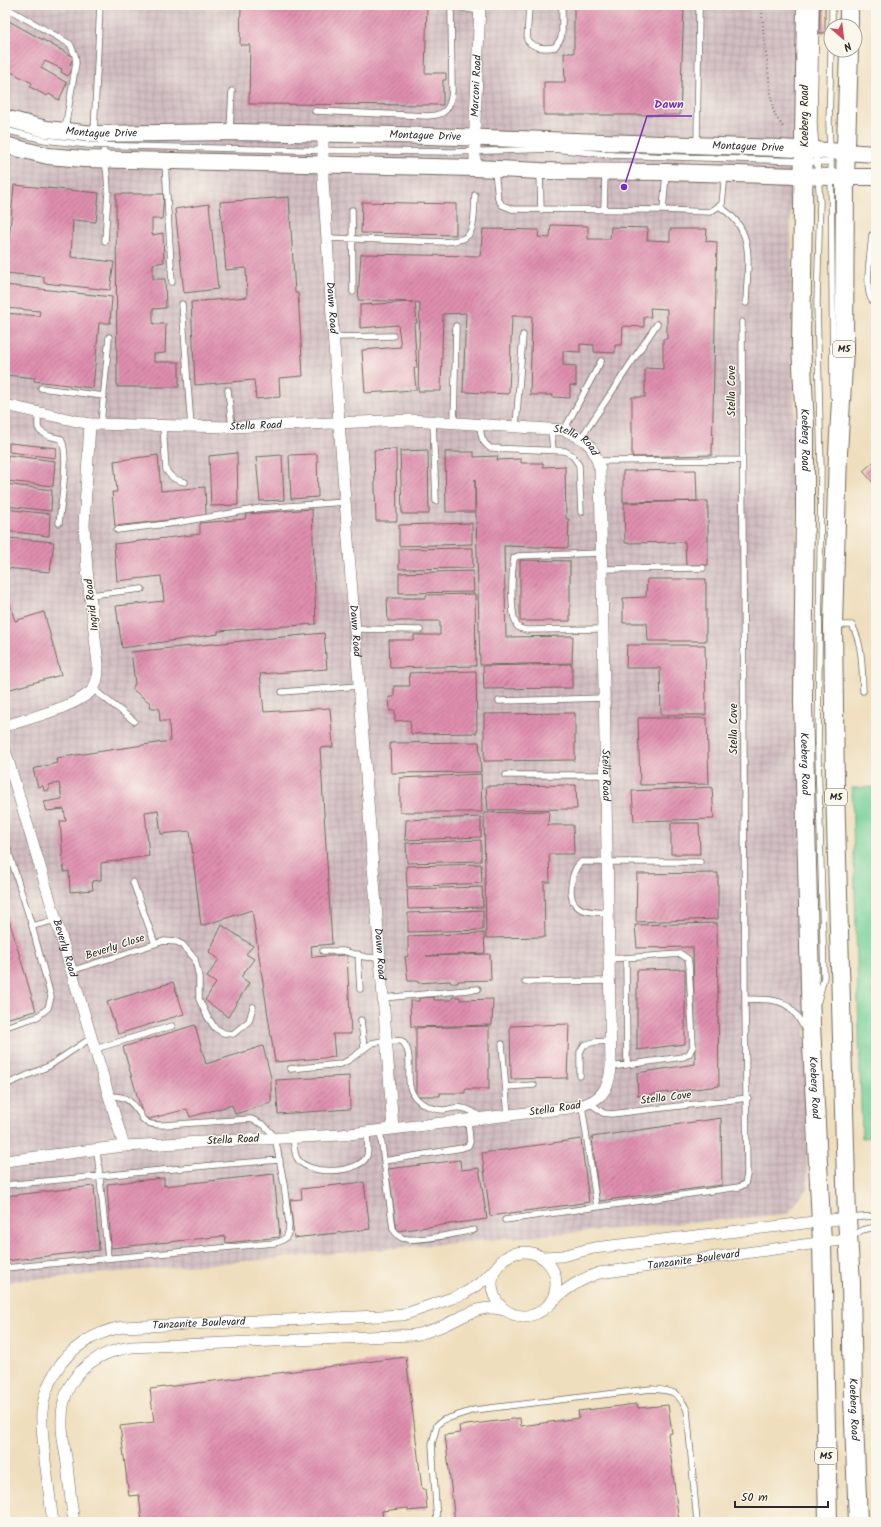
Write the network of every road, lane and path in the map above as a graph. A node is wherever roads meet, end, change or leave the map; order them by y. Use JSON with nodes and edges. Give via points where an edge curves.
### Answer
{"nodes":[{"id":1,"x":100,"y":5,"type":"edge"},
{"id":2,"x":529,"y":5,"type":"edge"},
{"id":3,"x":562,"y":5,"type":"edge"},
{"id":4,"x":697,"y":5,"type":"edge"},
{"id":5,"x":762,"y":5,"type":"edge"},
{"id":6,"x":806,"y":5,"type":"edge"},
{"id":7,"x":816,"y":5,"type":"edge"},
{"id":8,"x":832,"y":5,"type":"edge"},
{"id":9,"x":850,"y":5,"type":"edge"},
{"id":10,"x":5,"y":6,"type":"edge"},
{"id":11,"x":451,"y":6,"type":"edge"},
{"id":12,"x":480,"y":8,"type":"edge"},
{"id":13,"x":832,"y":18,"type":"edge"},
{"id":14,"x":849,"y":18,"type":"edge"},
{"id":15,"x":831,"y":58,"type":"edge"},
{"id":16,"x":846,"y":58,"type":"edge"},
{"id":17,"x":232,"y":91,"type":"dead end"},
{"id":18,"x":315,"y":111,"type":"dead end"},
{"id":19,"x":5,"y":118,"type":"edge"},
{"id":20,"x":784,"y":128,"type":"dead end"},
{"id":21,"x":5,"y":130,"type":"edge"},
{"id":22,"x":64,"y":131,"type":"junction"},
{"id":23,"x":230,"y":132,"type":"junction"},
{"id":24,"x":323,"y":134,"type":"junction"},
{"id":25,"x":475,"y":144,"type":"junction"},
{"id":26,"x":5,"y":145,"type":"edge"},
{"id":27,"x":697,"y":145,"type":"junction"},
{"id":28,"x":100,"y":147,"type":"junction"},
{"id":29,"x":876,"y":154,"type":"edge"},
{"id":30,"x":323,"y":157,"type":"junction"},
{"id":31,"x":165,"y":161,"type":"junction"},
{"id":32,"x":822,"y":163,"type":"junction"},
{"id":33,"x":475,"y":168,"type":"junction"},
{"id":34,"x":495,"y":169,"type":"junction"},
{"id":35,"x":540,"y":171,"type":"junction"},
{"id":36,"x":605,"y":172,"type":"junction"},
{"id":37,"x":666,"y":172,"type":"junction"},
{"id":38,"x":725,"y":174,"type":"junction"},
{"id":39,"x":876,"y":177,"type":"edge"},
{"id":40,"x":475,"y":195,"type":"dead end"},
{"id":41,"x":720,"y":207,"type":"junction"},
{"id":42,"x":352,"y":210,"type":"dead end"},
{"id":43,"x":541,"y":210,"type":"junction"},
{"id":44,"x":604,"y":210,"type":"junction"},
{"id":45,"x":664,"y":210,"type":"junction"},
{"id":46,"x":872,"y":235,"type":"dead end"},
{"id":47,"x":327,"y":238,"type":"junction"},
{"id":48,"x":352,"y":238,"type":"junction"},
{"id":49,"x":105,"y":240,"type":"dead end"},
{"id":50,"x":172,"y":282,"type":"dead end"},
{"id":51,"x":353,"y":292,"type":"dead end"},
{"id":52,"x":746,"y":303,"type":"dead end"},
{"id":53,"x":876,"y":303,"type":"edge"},
{"id":54,"x":182,"y":304,"type":"dead end"},
{"id":55,"x":742,"y":322,"type":"dead end"},
{"id":56,"x":657,"y":324,"type":"dead end"},
{"id":57,"x":456,"y":326,"type":"dead end"},
{"id":58,"x":523,"y":335,"type":"dead end"},
{"id":59,"x":393,"y":336,"type":"dead end"},
{"id":60,"x":109,"y":337,"type":"dead end"},
{"id":61,"x":334,"y":337,"type":"junction"},
{"id":62,"x":601,"y":361,"type":"dead end"},
{"id":63,"x":41,"y":388,"type":"dead end"},
{"id":64,"x":228,"y":390,"type":"dead end"},
{"id":65,"x":104,"y":396,"type":"junction"},
{"id":66,"x":833,"y":402,"type":"dead end"},
{"id":67,"x":5,"y":405,"type":"edge"},
{"id":68,"x":834,"y":409,"type":"dead end"},
{"id":69,"x":38,"y":413,"type":"junction"},
{"id":70,"x":339,"y":422,"type":"junction"},
{"id":71,"x":433,"y":422,"type":"junction"},
{"id":72,"x":454,"y":423,"type":"junction"},
{"id":73,"x":96,"y":424,"type":"junction"},
{"id":74,"x":480,"y":425,"type":"junction"},
{"id":75,"x":163,"y":426,"type":"junction"},
{"id":76,"x":516,"y":426,"type":"junction"},
{"id":77,"x":191,"y":427,"type":"junction"},
{"id":78,"x":232,"y":427,"type":"junction"},
{"id":79,"x":551,"y":429,"type":"junction"},
{"id":80,"x":564,"y":430,"type":"junction"},
{"id":81,"x":582,"y":438,"type":"junction"},
{"id":82,"x":553,"y":450,"type":"junction"},
{"id":83,"x":838,"y":453,"type":"junction"},
{"id":84,"x":742,"y":460,"type":"junction"},
{"id":85,"x":597,"y":461,"type":"junction"},
{"id":86,"x":185,"y":482,"type":"dead end"},
{"id":87,"x":436,"y":501,"type":"dead end"},
{"id":88,"x":345,"y":502,"type":"junction"},
{"id":89,"x":581,"y":512,"type":"dead end"},
{"id":90,"x":59,"y":523,"type":"dead end"},
{"id":91,"x":118,"y":530,"type":"dead end"},
{"id":92,"x":601,"y":553,"type":"junction"},
{"id":93,"x":703,"y":568,"type":"dead end"},
{"id":94,"x":601,"y":569,"type":"junction"},
{"id":95,"x":142,"y":589,"type":"dead end"},
{"id":96,"x":90,"y":596,"type":"junction"},
{"id":97,"x":833,"y":625,"type":"junction"},
{"id":98,"x":355,"y":629,"type":"junction"},
{"id":99,"x":603,"y":629,"type":"junction"},
{"id":100,"x":420,"y":630,"type":"dead end"},
{"id":101,"x":359,"y":686,"type":"junction"},
{"id":102,"x":93,"y":689,"type":"junction"},
{"id":103,"x":863,"y":691,"type":"dead end"},
{"id":104,"x":282,"y":692,"type":"dead end"},
{"id":105,"x":604,"y":698,"type":"junction"},
{"id":106,"x":499,"y":701,"type":"dead end"},
{"id":107,"x":134,"y":721,"type":"dead end"},
{"id":108,"x":5,"y":726,"type":"edge"},
{"id":109,"x":5,"y":750,"type":"edge"},
{"id":110,"x":606,"y":775,"type":"junction"},
{"id":111,"x":506,"y":776,"type":"dead end"},
{"id":112,"x":5,"y":840,"type":"edge"},
{"id":113,"x":607,"y":862,"type":"junction"},
{"id":114,"x":700,"y":862,"type":"dead end"},
{"id":115,"x":133,"y":882,"type":"dead end"},
{"id":116,"x":608,"y":913,"type":"junction"},
{"id":117,"x":56,"y":920,"type":"junction"},
{"id":118,"x":32,"y":926,"type":"junction"},
{"id":119,"x":155,"y":944,"type":"junction"},
{"id":120,"x":323,"y":950,"type":"dead end"},
{"id":121,"x":358,"y":954,"type":"junction"},
{"id":122,"x":380,"y":958,"type":"junction"},
{"id":123,"x":626,"y":958,"type":"junction"},
{"id":124,"x":609,"y":959,"type":"junction"},
{"id":125,"x":72,"y":971,"type":"junction"},
{"id":126,"x":610,"y":981,"type":"junction"},
{"id":127,"x":525,"y":982,"type":"dead end"},
{"id":128,"x":360,"y":989,"type":"dead end"},
{"id":129,"x":478,"y":989,"type":"dead end"},
{"id":130,"x":383,"y":998,"type":"junction"},
{"id":131,"x":745,"y":999,"type":"junction"},
{"id":132,"x":252,"y":1007,"type":"dead end"},
{"id":133,"x":361,"y":1020,"type":"dead end"},
{"id":134,"x":172,"y":1026,"type":"dead end"},
{"id":135,"x":5,"y":1027,"type":"edge"},
{"id":136,"x":92,"y":1038,"type":"junction"},
{"id":137,"x":387,"y":1040,"type":"junction"},
{"id":138,"x":611,"y":1041,"type":"junction"},
{"id":139,"x":502,"y":1044,"type":"dead end"},
{"id":140,"x":812,"y":1046,"type":"junction"},
{"id":141,"x":364,"y":1048,"type":"junction"},
{"id":142,"x":95,"y":1049,"type":"junction"},
{"id":143,"x":627,"y":1065,"type":"junction"},
{"id":144,"x":611,"y":1067,"type":"junction"},
{"id":145,"x":290,"y":1069,"type":"dead end"},
{"id":146,"x":580,"y":1076,"type":"dead end"},
{"id":147,"x":5,"y":1084,"type":"edge"},
{"id":148,"x":534,"y":1085,"type":"dead end"},
{"id":149,"x":506,"y":1087,"type":"junction"},
{"id":150,"x":109,"y":1096,"type":"junction"},
{"id":151,"x":748,"y":1098,"type":"junction"},
{"id":152,"x":586,"y":1104,"type":"junction"},
{"id":153,"x":508,"y":1115,"type":"junction"},
{"id":154,"x":482,"y":1118,"type":"junction"},
{"id":155,"x":468,"y":1120,"type":"junction"},
{"id":156,"x":393,"y":1128,"type":"junction"},
{"id":157,"x":380,"y":1130,"type":"junction"},
{"id":158,"x":366,"y":1132,"type":"junction"},
{"id":159,"x":293,"y":1137,"type":"junction"},
{"id":160,"x":275,"y":1138,"type":"junction"},
{"id":161,"x":124,"y":1146,"type":"junction"},
{"id":162,"x":97,"y":1150,"type":"junction"},
{"id":163,"x":280,"y":1160,"type":"junction"},
{"id":164,"x":5,"y":1161,"type":"edge"},
{"id":165,"x":384,"y":1161,"type":"junction"},
{"id":166,"x":99,"y":1176,"type":"junction"},
{"id":167,"x":5,"y":1185,"type":"edge"},
{"id":168,"x":597,"y":1207,"type":"junction"},
{"id":169,"x":874,"y":1216,"type":"edge"},
{"id":170,"x":847,"y":1218,"type":"junction"},
{"id":171,"x":505,"y":1220,"type":"dead end"},
{"id":172,"x":821,"y":1221,"type":"junction"},
{"id":173,"x":874,"y":1227,"type":"edge"},
{"id":174,"x":474,"y":1230,"type":"dead end"},
{"id":175,"x":848,"y":1239,"type":"junction"},
{"id":176,"x":822,"y":1242,"type":"junction"},
{"id":177,"x":542,"y":1257,"type":"junction"},
{"id":178,"x":108,"y":1258,"type":"junction"},
{"id":179,"x":498,"y":1266,"type":"junction"},
{"id":180,"x":5,"y":1268,"type":"edge"},
{"id":181,"x":548,"y":1306,"type":"junction"},
{"id":182,"x":504,"y":1310,"type":"junction"},
{"id":183,"x":853,"y":1397,"type":"junction"},
{"id":184,"x":848,"y":1428,"type":"dead end"},
{"id":185,"x":53,"y":1522,"type":"edge"},
{"id":186,"x":74,"y":1522,"type":"edge"},
{"id":187,"x":437,"y":1522,"type":"edge"},
{"id":188,"x":697,"y":1522,"type":"edge"},
{"id":189,"x":828,"y":1522,"type":"edge"},
{"id":190,"x":858,"y":1522,"type":"edge"}],
"edges":[{"from":1,"to":28,"type":"lane"},
{"from":2,"to":3,"type":"lane","via":[[527,40],[534,47],[548,49],[555,47],[561,38]]},
{"from":4,"to":27,"type":"lane"},
{"from":5,"to":20,"type":"path","via":[[774,109]]},
{"from":6,"to":32,"type":"main road","name":"Koeberg Road","number":"M5"},
{"from":7,"to":32,"type":"lane","via":[[814,124]]},
{"from":8,"to":13,"type":"lane"},
{"from":9,"to":14,"type":"main road"},
{"from":10,"to":22,"type":"lane","via":[[70,44],[73,50],[76,63]]},
{"from":11,"to":12,"type":"lane"},
{"from":11,"to":18,"type":"lane","via":[[452,92],[451,102],[443,113],[428,116]]},
{"from":12,"to":25,"type":"street","name":"Marconi Road"},
{"from":15,"to":32,"type":"lane","via":[[829,124]]},
{"from":16,"to":32,"type":"main road","name":"Koeberg Road","number":"M5"},
{"from":17,"to":23,"type":"lane"},
{"from":19,"to":22,"type":"main road","name":"Montague Drive","via":[[32,126]]},
{"from":21,"to":28,"type":"lane","via":[[56,142]]},
{"from":22,"to":28,"type":"main road","name":"Montague Drive"},
{"from":23,"to":24,"type":"main road","name":"Montague Drive"},
{"from":23,"to":28,"type":"main road","name":"Montague Drive"},
{"from":24,"to":25,"type":"main road","name":"Montague Drive"},
{"from":24,"to":30,"type":"street","name":"Dawn Road"},
{"from":25,"to":27,"type":"main road","name":"Montague Drive"},
{"from":25,"to":30,"type":"lane"},
{"from":25,"to":32,"type":"lane","via":[[508,150],[554,149],[629,156]]},
{"from":25,"to":33,"type":"street","name":"Marconi Road"},
{"from":26,"to":28,"type":"main road","name":"Montague Drive","via":[[48,156]]},
{"from":27,"to":32,"type":"main road","name":"Montague Drive"},
{"from":28,"to":30,"type":"lane"},
{"from":28,"to":31,"type":"main road","name":"Montague Drive"},
{"from":28,"to":49,"type":"lane","via":[[108,192]]},
{"from":29,"to":32,"type":"main road"},
{"from":30,"to":31,"type":"main road","name":"Montague Drive"},
{"from":30,"to":33,"type":"main road","name":"Montague Drive"},
{"from":30,"to":47,"type":"street","name":"Dawn Road"},
{"from":31,"to":50,"type":"lane"},
{"from":32,"to":38,"type":"main road","name":"Montague Drive"},
{"from":32,"to":39,"type":"main road"},
{"from":32,"to":66,"type":"lane"},
{"from":32,"to":83,"type":"main road","name":"Koeberg Road","number":"M5","via":[[844,341]]},
{"from":32,"to":140,"type":"main road","name":"Koeberg Road","number":"M5","via":[[801,344],[805,509],[803,702]]},
{"from":33,"to":34,"type":"main road","name":"Montague Drive"},
{"from":34,"to":35,"type":"main road","name":"Montague Drive"},
{"from":34,"to":43,"type":"lane","via":[[498,199],[502,205],[512,209]]},
{"from":35,"to":36,"type":"main road","name":"Montague Drive"},
{"from":35,"to":43,"type":"lane"},
{"from":36,"to":37,"type":"main road","name":"Montague Drive"},
{"from":36,"to":44,"type":"lane"},
{"from":37,"to":38,"type":"main road","name":"Montague Drive"},
{"from":37,"to":45,"type":"lane"},
{"from":38,"to":41,"type":"lane"},
{"from":40,"to":48,"type":"lane","via":[[473,222],[466,238],[444,242]]},
{"from":41,"to":45,"type":"lane","via":[[710,212]]},
{"from":41,"to":52,"type":"lane","via":[[740,224],[746,237]]},
{"from":42,"to":48,"type":"lane"},
{"from":43,"to":44,"type":"lane"},
{"from":44,"to":45,"type":"lane"},
{"from":46,"to":53,"type":"lane","via":[[868,287],[870,297]]},
{"from":47,"to":48,"type":"lane"},
{"from":47,"to":61,"type":"street","name":"Dawn Road"},
{"from":48,"to":51,"type":"lane"},
{"from":54,"to":77,"type":"lane"},
{"from":55,"to":84,"type":"lane","name":"Stella Cove"},
{"from":56,"to":81,"type":"lane"},
{"from":57,"to":72,"type":"lane"},
{"from":58,"to":76,"type":"lane"},
{"from":59,"to":61,"type":"lane"},
{"from":60,"to":65,"type":"lane"},
{"from":61,"to":70,"type":"street","name":"Dawn Road"},
{"from":62,"to":80,"type":"lane"},
{"from":63,"to":65,"type":"lane"},
{"from":64,"to":78,"type":"lane"},
{"from":65,"to":73,"type":"lane"},
{"from":67,"to":69,"type":"street","name":"Stella Road"},
{"from":68,"to":83,"type":"lane"},
{"from":69,"to":73,"type":"street","name":"Stella Road"},
{"from":69,"to":90,"type":"lane","via":[[40,431],[60,439],[64,449]]},
{"from":70,"to":71,"type":"street","name":"Stella Road"},
{"from":70,"to":78,"type":"street","name":"Stella Road"},
{"from":70,"to":88,"type":"street","name":"Dawn Road"},
{"from":71,"to":72,"type":"street","name":"Stella Road"},
{"from":71,"to":87,"type":"lane"},
{"from":72,"to":74,"type":"street","name":"Stella Road"},
{"from":73,"to":75,"type":"street","name":"Stella Road"},
{"from":73,"to":96,"type":"street","name":"Ingrid Road","via":[[84,525]]},
{"from":74,"to":76,"type":"street","name":"Stella Road"},
{"from":74,"to":82,"type":"lane","via":[[481,438],[490,448]]},
{"from":75,"to":77,"type":"street","name":"Stella Road"},
{"from":75,"to":86,"type":"lane","via":[[166,470],[169,476]]},
{"from":76,"to":79,"type":"street","name":"Stella Road"},
{"from":77,"to":78,"type":"street","name":"Stella Road"},
{"from":79,"to":80,"type":"street","name":"Stella Road"},
{"from":79,"to":82,"type":"lane"},
{"from":80,"to":81,"type":"street","name":"Stella Road"},
{"from":81,"to":85,"type":"street","name":"Stella Road","via":[[590,444]]},
{"from":82,"to":89,"type":"lane","via":[[565,451],[572,455],[579,465]]},
{"from":83,"to":97,"type":"main road","name":"Koeberg Road","number":"M5"},
{"from":84,"to":85,"type":"lane"},
{"from":84,"to":131,"type":"lane","name":"Stella Cove"},
{"from":85,"to":92,"type":"street","name":"Stella Road","via":[[600,469]]},
{"from":88,"to":91,"type":"lane","via":[[261,508]]},
{"from":88,"to":98,"type":"street","name":"Dawn Road"},
{"from":92,"to":94,"type":"street","name":"Stella Road"},
{"from":92,"to":99,"type":"lane","via":[[518,556],[514,558],[512,591],[515,621],[522,629]]},
{"from":93,"to":94,"type":"lane"},
{"from":94,"to":99,"type":"street","name":"Stella Road"},
{"from":95,"to":96,"type":"lane"},
{"from":96,"to":102,"type":"street","name":"Ingrid Road","via":[[98,664],[98,678]]},
{"from":97,"to":103,"type":"lane","via":[[852,625],[857,633]]},
{"from":97,"to":170,"type":"main road","name":"Koeberg Road","number":"M5"},
{"from":98,"to":100,"type":"lane"},
{"from":98,"to":101,"type":"street","name":"Dawn Road"},
{"from":99,"to":105,"type":"street","name":"Stella Road"},
{"from":101,"to":104,"type":"lane"},
{"from":101,"to":122,"type":"street","name":"Dawn Road"},
{"from":102,"to":107,"type":"lane"},
{"from":102,"to":108,"type":"street","via":[[83,699],[69,705]]},
{"from":105,"to":106,"type":"lane"},
{"from":105,"to":110,"type":"street","name":"Stella Road"},
{"from":109,"to":117,"type":"street","name":"Beverly Road"},
{"from":110,"to":111,"type":"lane"},
{"from":110,"to":113,"type":"street","name":"Stella Road"},
{"from":112,"to":118,"type":"lane"},
{"from":113,"to":114,"type":"lane"},
{"from":113,"to":116,"type":"street","name":"Stella Road"},
{"from":113,"to":116,"type":"lane","via":[[581,862],[574,870],[571,887],[572,902],[578,908]]},
{"from":115,"to":119,"type":"lane"},
{"from":116,"to":124,"type":"street","name":"Stella Road"},
{"from":117,"to":118,"type":"lane"},
{"from":117,"to":125,"type":"street","name":"Beverly Road"},
{"from":118,"to":135,"type":"lane","via":[[51,997],[48,1008],[37,1017]]},
{"from":119,"to":125,"type":"lane","name":"Beverly Close"},
{"from":119,"to":132,"type":"lane","name":"Beverly Close","via":[[164,941],[178,942],[195,959],[199,977],[199,999],[215,1028],[233,1034],[249,1021]]},
{"from":120,"to":121,"type":"lane"},
{"from":121,"to":122,"type":"lane"},
{"from":121,"to":128,"type":"lane"},
{"from":122,"to":130,"type":"street","name":"Dawn Road"},
{"from":123,"to":124,"type":"lane"},
{"from":123,"to":143,"type":"lane"},
{"from":123,"to":143,"type":"lane","via":[[681,954],[688,959],[693,1046],[689,1054],[683,1057]]},
{"from":124,"to":126,"type":"street","name":"Stella Road"},
{"from":125,"to":136,"type":"street","name":"Beverly Road"},
{"from":126,"to":127,"type":"lane"},
{"from":126,"to":138,"type":"street","name":"Stella Road"},
{"from":129,"to":130,"type":"lane"},
{"from":130,"to":137,"type":"street","name":"Dawn Road"},
{"from":131,"to":140,"type":"lane","via":[[773,1000],[787,1005],[794,1010]]},
{"from":131,"to":151,"type":"lane","name":"Stella Cove"},
{"from":133,"to":141,"type":"lane"},
{"from":134,"to":142,"type":"lane"},
{"from":136,"to":142,"type":"street","name":"Beverly Road"},
{"from":136,"to":147,"type":"lane","via":[[49,1066]]},
{"from":137,"to":141,"type":"lane","via":[[372,1043]]},
{"from":137,"to":154,"type":"lane","via":[[402,1041],[408,1049],[410,1088],[417,1100],[443,1110],[470,1110]]},
{"from":137,"to":156,"type":"street","name":"Dawn Road"},
{"from":138,"to":144,"type":"street","name":"Stella Road"},
{"from":138,"to":146,"type":"lane","via":[[584,1045],[580,1052]]},
{"from":139,"to":149,"type":"lane"},
{"from":140,"to":172,"type":"main road","name":"Koeberg Road","number":"M5"},
{"from":141,"to":145,"type":"lane","via":[[341,1064]]},
{"from":142,"to":150,"type":"street","name":"Beverly Road"},
{"from":143,"to":144,"type":"lane"},
{"from":144,"to":152,"type":"street","name":"Stella Road","via":[[609,1083],[603,1094]]},
{"from":148,"to":149,"type":"lane"},
{"from":149,"to":153,"type":"lane"},
{"from":150,"to":160,"type":"lane","via":[[126,1098],[144,1120],[152,1124],[164,1126],[251,1119],[264,1125]]},
{"from":150,"to":161,"type":"street","name":"Beverly Road"},
{"from":151,"to":152,"type":"lane","name":"Stella Cove","via":[[612,1114],[603,1113]]},
{"from":151,"to":168,"type":"lane","name":"Stella Cove","via":[[745,1184],[739,1187]]},
{"from":152,"to":153,"type":"street","name":"Stella Road"},
{"from":152,"to":168,"type":"lane"},
{"from":153,"to":154,"type":"street","name":"Stella Road"},
{"from":154,"to":155,"type":"street","name":"Stella Road"},
{"from":155,"to":156,"type":"street","name":"Stella Road"},
{"from":155,"to":165,"type":"lane","via":[[468,1146]]},
{"from":156,"to":157,"type":"street","name":"Stella Road"},
{"from":157,"to":158,"type":"street","name":"Stella Road"},
{"from":157,"to":165,"type":"lane"},
{"from":158,"to":159,"type":"street","name":"Stella Road"},
{"from":158,"to":159,"type":"lane","via":[[367,1153],[364,1160],[337,1171],[321,1170],[304,1164],[297,1158]]},
{"from":159,"to":160,"type":"street","name":"Stella Road"},
{"from":160,"to":161,"type":"street","name":"Stella Road"},
{"from":160,"to":163,"type":"lane"},
{"from":161,"to":162,"type":"street","name":"Stella Road"},
{"from":162,"to":164,"type":"street","name":"Stella Road"},
{"from":162,"to":166,"type":"lane"},
{"from":163,"to":166,"type":"lane"},
{"from":163,"to":178,"type":"lane","via":[[289,1224],[289,1232],[283,1241]]},
{"from":165,"to":174,"type":"lane","via":[[393,1229],[396,1234],[408,1240]]},
{"from":166,"to":167,"type":"lane"},
{"from":166,"to":178,"type":"lane"},
{"from":168,"to":171,"type":"lane"},
{"from":169,"to":170,"type":"lane"},
{"from":170,"to":172,"type":"street","name":"Tanzanite Boulevard"},
{"from":170,"to":175,"type":"main road","name":"Koeberg Road","number":"M5"},
{"from":172,"to":176,"type":"main road","name":"Koeberg Road","number":"M5"},
{"from":172,"to":177,"type":"street","name":"Tanzanite Boulevard","via":[[594,1248],[562,1256]]},
{"from":173,"to":175,"type":"lane","via":[[862,1230]]},
{"from":175,"to":176,"type":"street","name":"Tanzanite Boulevard"},
{"from":175,"to":183,"type":"main road","name":"Koeberg Road","number":"M5"},
{"from":176,"to":181,"type":"street","name":"Tanzanite Boulevard","via":[[599,1273],[574,1283]]},
{"from":176,"to":189,"type":"main road","name":"Koeberg Road","number":"M5"},
{"from":177,"to":179,"type":"street","via":[[528,1252],[519,1253],[508,1256]]},
{"from":177,"to":181,"type":"street","via":[[550,1265],[556,1284],[554,1296]]},
{"from":178,"to":180,"type":"lane"},
{"from":179,"to":182,"type":"street","via":[[492,1278],[492,1289],[497,1302]]},
{"from":179,"to":185,"type":"street","name":"Tanzanite Boulevard","via":[[484,1281],[465,1293],[403,1315],[122,1327],[101,1333],[77,1347],[61,1363],[53,1375],[42,1410],[42,1431]]},
{"from":181,"to":182,"type":"street","via":[[534,1315],[524,1317]]},
{"from":182,"to":186,"type":"street","name":"Tanzanite Boulevard","via":[[490,1307],[478,1310],[435,1329],[414,1335],[132,1347],[109,1351],[77,1375],[70,1385],[63,1406],[62,1428]]},
{"from":183,"to":184,"type":"lane"},
{"from":183,"to":190,"type":"main road","name":"Koeberg Road","number":"M5"},
{"from":187,"to":188,"type":"lane","via":[[432,1444],[437,1424],[443,1420],[474,1410],[652,1389],[679,1395],[687,1410]]}]}
